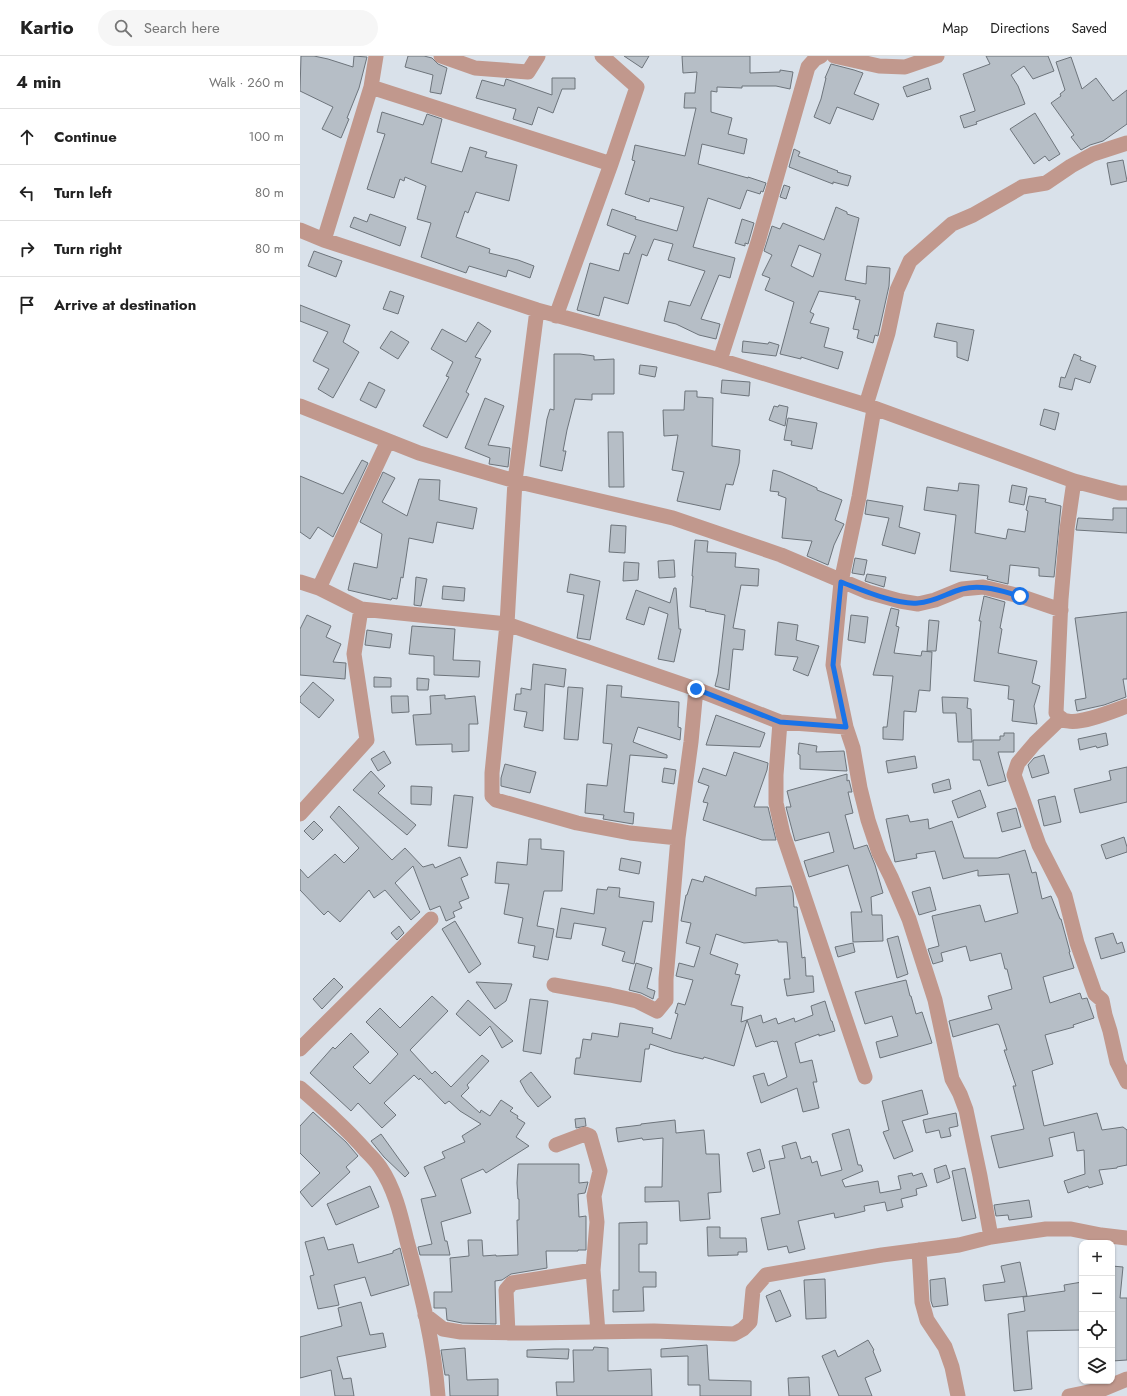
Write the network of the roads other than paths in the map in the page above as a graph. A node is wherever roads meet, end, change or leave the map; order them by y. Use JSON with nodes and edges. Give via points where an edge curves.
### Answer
{"nodes":[{"id":1,"x":376,"y":56,"type":"edge"},
{"id":2,"x":441,"y":56,"type":"edge"},
{"id":3,"x":538,"y":56,"type":"edge"},
{"id":4,"x":602,"y":56,"type":"edge"},
{"id":5,"x":821,"y":56,"type":"edge"},
{"id":6,"x":834,"y":56,"type":"edge"},
{"id":7,"x":937,"y":56,"type":"edge"},
{"id":8,"x":371,"y":86,"type":"junction"},
{"id":9,"x":1127,"y":143,"type":"edge"},
{"id":10,"x":612,"y":164,"type":"junction"},
{"id":11,"x":302,"y":236,"type":"edge"},
{"id":12,"x":324,"y":240,"type":"junction"},
{"id":13,"x":537,"y":310,"type":"junction"},
{"id":14,"x":556,"y":316,"type":"junction"},
{"id":15,"x":720,"y":360,"type":"junction"},
{"id":16,"x":300,"y":406,"type":"edge"},
{"id":17,"x":870,"y":407,"type":"junction"},
{"id":18,"x":388,"y":441,"type":"junction"},
{"id":19,"x":515,"y":481,"type":"junction"},
{"id":20,"x":1074,"y":481,"type":"junction"},
{"id":21,"x":1127,"y":493,"type":"edge"},
{"id":22,"x":300,"y":582,"type":"edge"},
{"id":23,"x":841,"y":582,"type":"junction"},
{"id":24,"x":319,"y":588,"type":"junction"},
{"id":25,"x":361,"y":609,"type":"junction"},
{"id":26,"x":1061,"y":610,"type":"junction"},
{"id":27,"x":508,"y":624,"type":"junction"},
{"id":28,"x":696,"y":689,"type":"junction"},
{"id":29,"x":1127,"y":706,"type":"edge"},
{"id":30,"x":1061,"y":718,"type":"junction"},
{"id":31,"x":780,"y":722,"type":"junction"},
{"id":32,"x":846,"y":727,"type":"junction"},
{"id":33,"x":300,"y":814,"type":"edge"},
{"id":34,"x":678,"y":838,"type":"junction"},
{"id":35,"x":431,"y":919,"type":"dead end"},
{"id":36,"x":554,"y":985,"type":"dead end"},
{"id":37,"x":300,"y":1049,"type":"edge"},
{"id":38,"x":865,"y":1077,"type":"dead end"},
{"id":39,"x":1127,"y":1082,"type":"edge"},
{"id":40,"x":300,"y":1088,"type":"edge"},
{"id":41,"x":556,"y":1145,"type":"dead end"},
{"id":42,"x":990,"y":1237,"type":"junction"},
{"id":43,"x":1127,"y":1238,"type":"edge"},
{"id":44,"x":919,"y":1250,"type":"junction"},
{"id":45,"x":593,"y":1270,"type":"junction"},
{"id":46,"x":425,"y":1315,"type":"junction"},
{"id":47,"x":598,"y":1332,"type":"junction"},
{"id":48,"x":508,"y":1333,"type":"junction"},
{"id":49,"x":1127,"y":1379,"type":"edge"},
{"id":50,"x":438,"y":1396,"type":"edge"},
{"id":51,"x":958,"y":1396,"type":"edge"},
{"id":52,"x":1069,"y":1396,"type":"edge"}],
"edges":[{"from":1,"to":8,"type":"street"},
{"from":2,"to":3,"type":"street","via":[[475,68],[528,72]]},
{"from":4,"to":10,"type":"street","via":[[637,87]]},
{"from":5,"to":15,"type":"street","via":[[808,68],[758,242]]},
{"from":6,"to":7,"type":"street","via":[[879,66],[905,67]]},
{"from":8,"to":10,"type":"street"},
{"from":8,"to":12,"type":"street"},
{"from":9,"to":17,"type":"street","via":[[1093,154],[1046,183],[1022,187],[952,224],[910,261],[897,290]]},
{"from":10,"to":14,"type":"street"},
{"from":11,"to":12,"type":"street"},
{"from":12,"to":13,"type":"street"},
{"from":13,"to":14,"type":"street"},
{"from":13,"to":19,"type":"street"},
{"from":14,"to":15,"type":"street"},
{"from":15,"to":17,"type":"street"},
{"from":16,"to":18,"type":"street"},
{"from":17,"to":20,"type":"street"},
{"from":17,"to":23,"type":"street","via":[[859,497]]},
{"from":18,"to":19,"type":"street","via":[[419,453]]},
{"from":18,"to":24,"type":"street"},
{"from":19,"to":23,"type":"street","via":[[673,518],[782,555]]},
{"from":19,"to":27,"type":"street"},
{"from":20,"to":21,"type":"street"},
{"from":20,"to":26,"type":"street","via":[[1067,529]]},
{"from":22,"to":24,"type":"street"},
{"from":23,"to":26,"type":"street","via":[[868,592],[918,604],[962,589],[983,587]]},
{"from":23,"to":32,"type":"street","via":[[833,665]]},
{"from":24,"to":25,"type":"street"},
{"from":25,"to":27,"type":"street"},
{"from":25,"to":33,"type":"street","via":[[354,654],[367,740]]},
{"from":26,"to":30,"type":"street","via":[[1056,712]]},
{"from":27,"to":28,"type":"street"},
{"from":27,"to":34,"type":"street","via":[[492,773],[492,796],[496,800],[577,823],[630,833]]},
{"from":28,"to":31,"type":"street"},
{"from":28,"to":34,"type":"street"},
{"from":29,"to":30,"type":"street","via":[[1079,721],[1068,722]]},
{"from":30,"to":39,"type":"street","via":[[1018,763],[1014,775],[1040,845],[1065,896],[1077,943],[1095,994],[1102,1000],[1117,1062]]},
{"from":31,"to":32,"type":"street"},
{"from":31,"to":38,"type":"street","via":[[776,803],[783,834]]},
{"from":32,"to":42,"type":"street","via":[[868,820],[909,919],[935,1000],[952,1079],[966,1110]]},
{"from":34,"to":36,"type":"street","via":[[666,1000],[657,1011],[637,1001]]},
{"from":35,"to":37,"type":"street"},
{"from":40,"to":46,"type":"street","via":[[349,1131],[380,1167],[398,1206]]},
{"from":41,"to":45,"type":"street","via":[[585,1134],[590,1136],[600,1171],[594,1196],[597,1222]]},
{"from":42,"to":43,"type":"street","via":[[1046,1229],[1071,1229]]},
{"from":42,"to":44,"type":"street","via":[[959,1245]]},
{"from":44,"to":47,"type":"street","via":[[882,1254],[766,1275],[753,1290],[750,1322],[734,1334]]},
{"from":44,"to":51,"type":"street","via":[[922,1302],[927,1320],[945,1347]]},
{"from":45,"to":47,"type":"street"},
{"from":45,"to":48,"type":"street","via":[[512,1283],[506,1290]]},
{"from":46,"to":48,"type":"street","via":[[443,1329]]},
{"from":46,"to":50,"type":"street"},
{"from":47,"to":48,"type":"street"},
{"from":49,"to":52,"type":"street","via":[[1103,1389]]}]}
